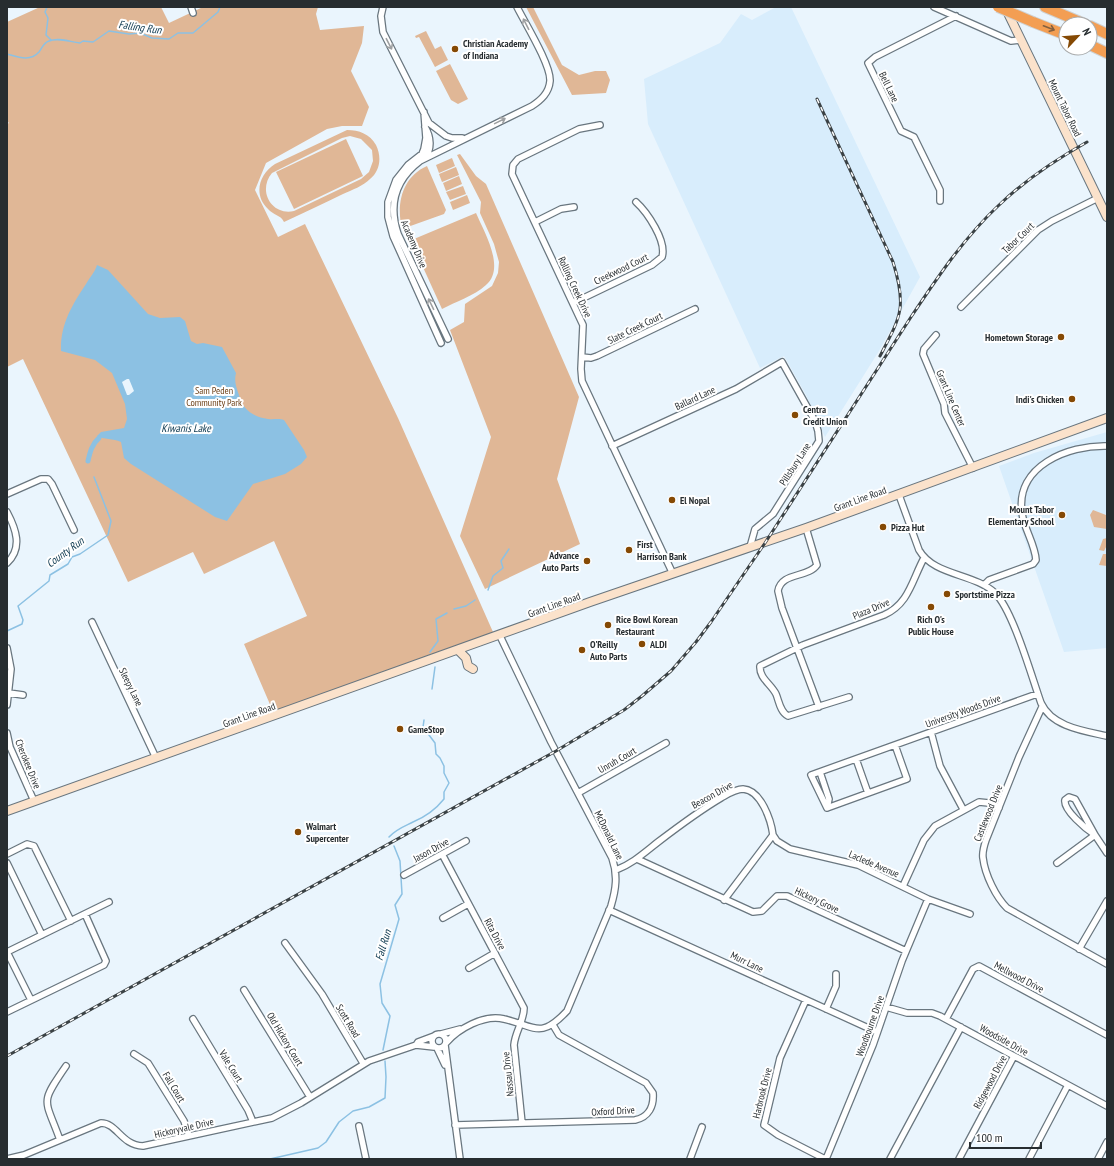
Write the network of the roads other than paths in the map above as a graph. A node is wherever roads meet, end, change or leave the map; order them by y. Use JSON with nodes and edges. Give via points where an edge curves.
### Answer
{"nodes":[{"id":1,"x":383,"y":7,"type":"edge"},
{"id":2,"x":517,"y":7,"type":"edge"},
{"id":3,"x":934,"y":7,"type":"edge"},
{"id":4,"x":998,"y":7,"type":"edge"},
{"id":5,"x":1005,"y":7,"type":"edge"},
{"id":6,"x":1045,"y":7,"type":"edge"},
{"id":7,"x":956,"y":16,"type":"junction"},
{"id":8,"x":1066,"y":16,"type":"edge"},
{"id":9,"x":1058,"y":32,"type":"edge"},
{"id":10,"x":1021,"y":40,"type":"junction"},
{"id":11,"x":424,"y":112,"type":"junction"},
{"id":12,"x":600,"y":125,"type":"dead end"},
{"id":13,"x":425,"y":126,"type":"junction"},
{"id":14,"x":435,"y":129,"type":"junction"},
{"id":15,"x":429,"y":132,"type":"junction"},
{"id":16,"x":465,"y":138,"type":"junction"},
{"id":17,"x":424,"y":158,"type":"junction"},
{"id":18,"x":1098,"y":198,"type":"junction"},
{"id":19,"x":940,"y":201,"type":"dead end"},
{"id":20,"x":636,"y":202,"type":"dead end"},
{"id":21,"x":574,"y":207,"type":"dead end"},
{"id":22,"x":1107,"y":217,"type":"edge"},
{"id":23,"x":535,"y":222,"type":"junction"},
{"id":24,"x":573,"y":303,"type":"junction"},
{"id":25,"x":961,"y":306,"type":"dead end"},
{"id":26,"x":695,"y":309,"type":"dead end"},
{"id":27,"x":936,"y":335,"type":"dead end"},
{"id":28,"x":448,"y":339,"type":"dead end"},
{"id":29,"x":441,"y":343,"type":"dead end"},
{"id":30,"x":582,"y":357,"type":"junction"},
{"id":31,"x":782,"y":362,"type":"joint"},
{"id":32,"x":1107,"y":418,"type":"edge"},
{"id":33,"x":612,"y":446,"type":"junction"},
{"id":34,"x":1107,"y":446,"type":"edge"},
{"id":35,"x":973,"y":468,"type":"junction"},
{"id":36,"x":7,"y":494,"type":"edge"},
{"id":37,"x":900,"y":495,"type":"junction"},
{"id":38,"x":7,"y":512,"type":"edge"},
{"id":39,"x":806,"y":528,"type":"junction"},
{"id":40,"x":74,"y":530,"type":"dead end"},
{"id":41,"x":750,"y":547,"type":"junction"},
{"id":42,"x":924,"y":558,"type":"junction"},
{"id":43,"x":7,"y":563,"type":"edge"},
{"id":44,"x":673,"y":574,"type":"junction"},
{"id":45,"x":984,"y":585,"type":"junction"},
{"id":46,"x":92,"y":622,"type":"dead end"},
{"id":47,"x":500,"y":636,"type":"junction"},
{"id":48,"x":7,"y":648,"type":"edge"},
{"id":49,"x":798,"y":648,"type":"junction"},
{"id":50,"x":458,"y":650,"type":"junction"},
{"id":51,"x":473,"y":669,"type":"dead end"},
{"id":52,"x":8,"y":693,"type":"junction"},
{"id":53,"x":1037,"y":694,"type":"junction"},
{"id":54,"x":23,"y":695,"type":"dead end"},
{"id":55,"x":849,"y":696,"type":"dead end"},
{"id":56,"x":7,"y":705,"type":"edge"},
{"id":57,"x":819,"y":707,"type":"junction"},
{"id":58,"x":1042,"y":707,"type":"junction"},
{"id":59,"x":931,"y":732,"type":"junction"},
{"id":60,"x":7,"y":733,"type":"edge"},
{"id":61,"x":1107,"y":736,"type":"edge"},
{"id":62,"x":666,"y":743,"type":"dead end"},
{"id":63,"x":895,"y":745,"type":"junction"},
{"id":64,"x":156,"y":758,"type":"junction"},
{"id":65,"x":856,"y":759,"type":"junction"},
{"id":66,"x":820,"y":772,"type":"junction"},
{"id":67,"x":578,"y":793,"type":"junction"},
{"id":68,"x":868,"y":793,"type":"junction"},
{"id":69,"x":34,"y":802,"type":"junction"},
{"id":70,"x":827,"y":808,"type":"junction"},
{"id":71,"x":999,"y":808,"type":"junction"},
{"id":72,"x":963,"y":809,"type":"junction"},
{"id":73,"x":7,"y":811,"type":"edge"},
{"id":74,"x":773,"y":834,"type":"junction"},
{"id":75,"x":1095,"y":835,"type":"junction"},
{"id":76,"x":466,"y":841,"type":"dead end"},
{"id":77,"x":1107,"y":853,"type":"edge"},
{"id":78,"x":7,"y":854,"type":"edge"},
{"id":79,"x":442,"y":854,"type":"junction"},
{"id":80,"x":637,"y":859,"type":"junction"},
{"id":81,"x":7,"y":863,"type":"edge"},
{"id":82,"x":1057,"y":863,"type":"dead end"},
{"id":83,"x":616,"y":870,"type":"junction"},
{"id":84,"x":404,"y":876,"type":"dead end"},
{"id":85,"x":903,"y":886,"type":"junction"},
{"id":86,"x":928,"y":899,"type":"junction"},
{"id":87,"x":724,"y":900,"type":"junction"},
{"id":88,"x":1107,"y":901,"type":"edge"},
{"id":89,"x":109,"y":902,"type":"dead end"},
{"id":90,"x":468,"y":904,"type":"junction"},
{"id":91,"x":609,"y":910,"type":"junction"},
{"id":92,"x":85,"y":914,"type":"junction"},
{"id":93,"x":970,"y":914,"type":"dead end"},
{"id":94,"x":442,"y":918,"type":"dead end"},
{"id":95,"x":71,"y":921,"type":"junction"},
{"id":96,"x":42,"y":935,"type":"junction"},
{"id":97,"x":285,"y":943,"type":"dead end"},
{"id":98,"x":1079,"y":949,"type":"junction"},
{"id":99,"x":906,"y":951,"type":"junction"},
{"id":100,"x":7,"y":952,"type":"edge"},
{"id":101,"x":495,"y":954,"type":"junction"},
{"id":102,"x":1107,"y":964,"type":"edge"},
{"id":103,"x":469,"y":968,"type":"dead end"},
{"id":104,"x":836,"y":974,"type":"dead end"},
{"id":105,"x":244,"y":990,"type":"dead end"},
{"id":106,"x":31,"y":1000,"type":"junction"},
{"id":107,"x":806,"y":1000,"type":"junction"},
{"id":108,"x":886,"y":1007,"type":"junction"},
{"id":109,"x":826,"y":1009,"type":"junction"},
{"id":110,"x":7,"y":1012,"type":"edge"},
{"id":111,"x":193,"y":1019,"type":"dead end"},
{"id":112,"x":946,"y":1019,"type":"junction"},
{"id":113,"x":520,"y":1024,"type":"junction"},
{"id":114,"x":552,"y":1025,"type":"junction"},
{"id":115,"x":961,"y":1027,"type":"junction"},
{"id":116,"x":462,"y":1029,"type":"junction"},
{"id":117,"x":878,"y":1032,"type":"junction"},
{"id":118,"x":441,"y":1034,"type":"junction"},
{"id":119,"x":1107,"y":1035,"type":"edge"},
{"id":120,"x":434,"y":1036,"type":"junction"},
{"id":121,"x":445,"y":1044,"type":"junction"},
{"id":122,"x":416,"y":1045,"type":"junction"},
{"id":123,"x":435,"y":1047,"type":"junction"},
{"id":124,"x":134,"y":1054,"type":"dead end"},
{"id":125,"x":1014,"y":1056,"type":"junction"},
{"id":126,"x":363,"y":1064,"type":"junction"},
{"id":127,"x":66,"y":1066,"type":"dead end"},
{"id":128,"x":448,"y":1070,"type":"junction"},
{"id":129,"x":1068,"y":1085,"type":"junction"},
{"id":130,"x":310,"y":1097,"type":"junction"},
{"id":131,"x":1107,"y":1106,"type":"edge"},
{"id":132,"x":253,"y":1122,"type":"junction"},
{"id":133,"x":522,"y":1123,"type":"junction"},
{"id":134,"x":455,"y":1125,"type":"junction"},
{"id":135,"x":359,"y":1126,"type":"dead end"},
{"id":136,"x":702,"y":1127,"type":"dead end"},
{"id":137,"x":189,"y":1136,"type":"junction"},
{"id":138,"x":60,"y":1140,"type":"junction"},
{"id":139,"x":1107,"y":1142,"type":"edge"},
{"id":140,"x":7,"y":1159,"type":"edge"},
{"id":141,"x":366,"y":1159,"type":"edge"},
{"id":142,"x":460,"y":1159,"type":"edge"},
{"id":143,"x":690,"y":1159,"type":"edge"},
{"id":144,"x":826,"y":1159,"type":"edge"},
{"id":145,"x":890,"y":1159,"type":"edge"},
{"id":146,"x":959,"y":1159,"type":"edge"},
{"id":147,"x":1029,"y":1159,"type":"edge"},
{"id":148,"x":1098,"y":1159,"type":"edge"}],
"edges":[{"from":1,"to":11,"type":"street","one_way":true,"via":[[383,32]]},
{"from":16,"to":2,"type":"street","name":"Academy Drive","one_way":true,"via":[[532,106],[548,88],[550,80],[546,65]]},
{"from":3,"to":7,"type":"street"},
{"from":4,"to":9,"type":"highway","one_way":true,"bridge":true},
{"from":5,"to":10,"type":"main road","name":"Mount Tabor Road"},
{"from":6,"to":8,"type":"highway"},
{"from":7,"to":10,"type":"street","via":[[1011,41]]},
{"from":7,"to":19,"type":"street","name":"Bell Lane","via":[[868,63],[901,131],[914,137],[940,190]]},
{"from":10,"to":18,"type":"main road","name":"Mount Tabor Road"},
{"from":11,"to":13,"type":"street","name":"Academy Drive"},
{"from":11,"to":14,"type":"street"},
{"from":12,"to":23,"type":"street","name":"Rolling Creek Drive","via":[[579,130],[515,162],[512,174]]},
{"from":13,"to":15,"type":"street"},
{"from":13,"to":29,"type":"street","name":"Academy Drive","via":[[422,154],[408,165],[396,180],[388,202],[388,216],[393,236]]},
{"from":14,"to":15,"type":"street","via":[[430,129]]},
{"from":14,"to":16,"type":"street","via":[[452,138]]},
{"from":15,"to":17,"type":"street","via":[[430,144]]},
{"from":16,"to":17,"type":"street","name":"Academy Drive"},
{"from":28,"to":17,"type":"street","name":"Academy Drive","one_way":true,"via":[[398,235],[393,216],[393,202],[401,181]]},
{"from":18,"to":22,"type":"main road","name":"Mount Tabor Road"},
{"from":18,"to":25,"type":"street","name":"Tabor Court","via":[[1038,230]]},
{"from":20,"to":24,"type":"street","name":"Creekwood Court","via":[[647,213],[657,234],[663,249],[662,257],[652,265]]},
{"from":21,"to":23,"type":"street","via":[[561,208]]},
{"from":23,"to":24,"type":"street","name":"Rolling Creek Drive"},
{"from":24,"to":30,"type":"street","name":"Rolling Creek Drive","via":[[584,328]]},
{"from":26,"to":30,"type":"street","name":"Slate Creek Court","via":[[597,356]]},
{"from":27,"to":35,"type":"street","name":"Grant Line Center","via":[[923,354],[944,404],[945,413]]},
{"from":30,"to":33,"type":"street","name":"Rolling Creek Drive","via":[[582,381]]},
{"from":31,"to":33,"type":"street","name":"Ballard Lane","via":[[736,389]]},
{"from":31,"to":41,"type":"street","name":"Pillsbury Lane","via":[[814,419],[819,441],[773,514],[755,528]]},
{"from":32,"to":35,"type":"main road","name":"Grant Line Road"},
{"from":33,"to":44,"type":"street","name":"Rolling Creek Drive"},
{"from":34,"to":45,"type":"street","via":[[1073,451],[1042,464],[1033,472],[1023,490],[1021,504],[1036,560],[1033,564],[989,580]]},
{"from":35,"to":37,"type":"main road","name":"Grant Line Road"},
{"from":36,"to":40,"type":"street","via":[[41,479],[48,479]]},
{"from":37,"to":39,"type":"main road","name":"Grant Line Road"},
{"from":37,"to":42,"type":"street"},
{"from":38,"to":43,"type":"street","via":[[16,531],[17,541],[16,551]]},
{"from":39,"to":41,"type":"main road","name":"Grant Line Road"},
{"from":39,"to":49,"type":"street","via":[[817,565],[812,570],[783,581],[778,591]]},
{"from":41,"to":44,"type":"main road","name":"Grant Line Road"},
{"from":42,"to":45,"type":"street"},
{"from":42,"to":49,"type":"street","name":"Plaza Drive","via":[[904,600],[896,609]]},
{"from":44,"to":47,"type":"main road","name":"Grant Line Road"},
{"from":45,"to":53,"type":"street","via":[[1002,601],[1010,616]]},
{"from":46,"to":64,"type":"street","name":"Sleepy Lane"},
{"from":47,"to":50,"type":"main road","name":"Grant Line Road"},
{"from":47,"to":67,"type":"street","name":"McDonald Lane"},
{"from":48,"to":52,"type":"street","via":[[11,662]]},
{"from":49,"to":57,"type":"street"},
{"from":49,"to":57,"type":"street","name":"Plaza Drive","via":[[761,664],[760,671],[776,694],[785,715],[791,716]]},
{"from":50,"to":51,"type":"main road","via":[[466,658],[468,666]]},
{"from":50,"to":64,"type":"main road","name":"Grant Line Road"},
{"from":52,"to":54,"type":"street"},
{"from":52,"to":56,"type":"street"},
{"from":53,"to":58,"type":"street"},
{"from":53,"to":59,"type":"street","name":"University Woods Drive"},
{"from":55,"to":57,"type":"street","name":"Plaza Drive"},
{"from":58,"to":61,"type":"street","via":[[1056,721]]},
{"from":58,"to":71,"type":"street","name":"Castlewood Drive"},
{"from":59,"to":63,"type":"street","name":"University Woods Drive"},
{"from":59,"to":72,"type":"street","via":[[940,766]]},
{"from":60,"to":69,"type":"street","name":"Cherokee Drive","via":[[10,748]]},
{"from":62,"to":67,"type":"street","name":"Unruh Court"},
{"from":63,"to":65,"type":"street","name":"University Woods Drive"},
{"from":63,"to":68,"type":"street","via":[[908,779]]},
{"from":64,"to":69,"type":"main road","name":"Grant Line Road"},
{"from":65,"to":66,"type":"street","name":"University Woods Drive"},
{"from":65,"to":68,"type":"street"},
{"from":66,"to":70,"type":"street","via":[[829,799]]},
{"from":66,"to":70,"type":"street","via":[[811,775]]},
{"from":67,"to":83,"type":"street","name":"McDonald Lane"},
{"from":68,"to":70,"type":"street"},
{"from":69,"to":73,"type":"main road","name":"Grant Line Road"},
{"from":71,"to":72,"type":"street","via":[[979,802]]},
{"from":71,"to":98,"type":"street","name":"Castlewood Drive","via":[[986,840],[983,857],[1000,900],[1017,915]]},
{"from":72,"to":85,"type":"street","via":[[938,823],[929,832]]},
{"from":74,"to":80,"type":"street","name":"Beacon Drive","via":[[770,821],[757,797],[751,791],[739,789],[690,818]]},
{"from":74,"to":85,"type":"street","name":"Laclede Avenue","via":[[777,841],[790,849],[843,861]]},
{"from":74,"to":87,"type":"street"},
{"from":75,"to":75,"type":"street","via":[[1082,825],[1065,805],[1067,798],[1075,799]]},
{"from":75,"to":77,"type":"street"},
{"from":75,"to":82,"type":"street"},
{"from":76,"to":79,"type":"street","name":"Jason Drive"},
{"from":78,"to":95,"type":"street","via":[[27,844],[34,846]]},
{"from":79,"to":84,"type":"street","name":"Jason Drive"},
{"from":79,"to":90,"type":"street","name":"Rita Drive"},
{"from":80,"to":83,"type":"street","name":"Beacon Drive"},
{"from":80,"to":87,"type":"street","name":"Hickory Grove"},
{"from":81,"to":96,"type":"street"},
{"from":83,"to":91,"type":"street","name":"McDonald Lane","via":[[616,888]]},
{"from":85,"to":86,"type":"street","name":"Laclede Avenue"},
{"from":86,"to":93,"type":"street","name":"Laclede Avenue"},
{"from":86,"to":99,"type":"street","name":"Woodbourne Drive"},
{"from":87,"to":99,"type":"street","name":"Hickory Grove","via":[[756,913],[762,911],[774,897],[787,896]]},
{"from":88,"to":98,"type":"street"},
{"from":89,"to":92,"type":"street"},
{"from":90,"to":94,"type":"street"},
{"from":90,"to":101,"type":"street","name":"Rita Drive"},
{"from":91,"to":107,"type":"street","name":"Murr Lane"},
{"from":91,"to":114,"type":"street","name":"McDonald Lane","via":[[567,1011]]},
{"from":92,"to":95,"type":"street"},
{"from":92,"to":106,"type":"street","via":[[106,961],[104,965]]},
{"from":95,"to":96,"type":"street"},
{"from":96,"to":100,"type":"street"},
{"from":97,"to":126,"type":"street","name":"Scott Road","via":[[322,994]]},
{"from":98,"to":102,"type":"street","name":"Castlewood Drive"},
{"from":99,"to":108,"type":"street","name":"Woodbourne Drive"},
{"from":100,"to":106,"type":"street"},
{"from":101,"to":103,"type":"street"},
{"from":101,"to":113,"type":"street","name":"Rita Drive","via":[[522,1003],[524,1013]]},
{"from":104,"to":109,"type":"street","via":[[836,986]]},
{"from":105,"to":130,"type":"street","name":"Old Hickory Court"},
{"from":106,"to":110,"type":"street"},
{"from":107,"to":109,"type":"street","name":"Murr Lane"},
{"from":107,"to":144,"type":"street","name":"Harbrook Drive","via":[[780,1058],[764,1125]]},
{"from":108,"to":112,"type":"street","name":"Woodside Drive","via":[[907,1013],[935,1014]]},
{"from":108,"to":117,"type":"street","name":"Woodbourne Drive"},
{"from":109,"to":117,"type":"street","name":"Murr Lane"},
{"from":111,"to":132,"type":"street","name":"Vale Court"},
{"from":112,"to":115,"type":"street","name":"Woodside Drive"},
{"from":112,"to":119,"type":"street","name":"Mellwood Drive","via":[[973,969],[979,966]]},
{"from":113,"to":114,"type":"street","via":[[534,1029]]},
{"from":113,"to":116,"type":"street","via":[[503,1018],[492,1018]]},
{"from":113,"to":133,"type":"street","name":"Nassau Drive","via":[[514,1045]]},
{"from":114,"to":133,"type":"street","name":"Oxford Drive","via":[[558,1035],[646,1083],[653,1093],[652,1106],[646,1115],[635,1120]]},
{"from":115,"to":125,"type":"street","name":"Woodside Drive"},
{"from":115,"to":145,"type":"street"},
{"from":116,"to":118,"type":"street"},
{"from":116,"to":121,"type":"street"},
{"from":117,"to":144,"type":"street","name":"Woodbourne Drive"},
{"from":118,"to":120,"type":"street"},
{"from":118,"to":121,"type":"street","via":[[446,1039]]},
{"from":120,"to":122,"type":"street"},
{"from":120,"to":123,"type":"street","via":[[432,1042]]},
{"from":121,"to":123,"type":"street","via":[[441,1048]]},
{"from":121,"to":128,"type":"street"},
{"from":122,"to":123,"type":"street"},
{"from":122,"to":126,"type":"street","via":[[379,1056]]},
{"from":123,"to":128,"type":"street"},
{"from":124,"to":137,"type":"street","name":"Fall Court","via":[[148,1064],[184,1121]]},
{"from":125,"to":129,"type":"street","name":"Woodside Drive"},
{"from":125,"to":146,"type":"street","name":"Ridgewood Drive"},
{"from":126,"to":130,"type":"street","name":"Hickoryvale Drive"},
{"from":127,"to":138,"type":"street","via":[[46,1099]]},
{"from":128,"to":134,"type":"street"},
{"from":129,"to":131,"type":"street","name":"Woodside Drive"},
{"from":129,"to":147,"type":"street"},
{"from":130,"to":132,"type":"street","name":"Hickoryvale Drive","via":[[277,1116]]},
{"from":132,"to":137,"type":"street","name":"Hickoryvale Drive"},
{"from":133,"to":134,"type":"street","name":"Oxford Drive"},
{"from":134,"to":142,"type":"street"},
{"from":135,"to":141,"type":"street"},
{"from":136,"to":143,"type":"street"},
{"from":137,"to":138,"type":"street","name":"Hickoryvale Drive","via":[[138,1146],[121,1138],[109,1124],[101,1123]]},
{"from":138,"to":140,"type":"street","name":"Hickoryvale Drive"},
{"from":139,"to":148,"type":"street"}]}
